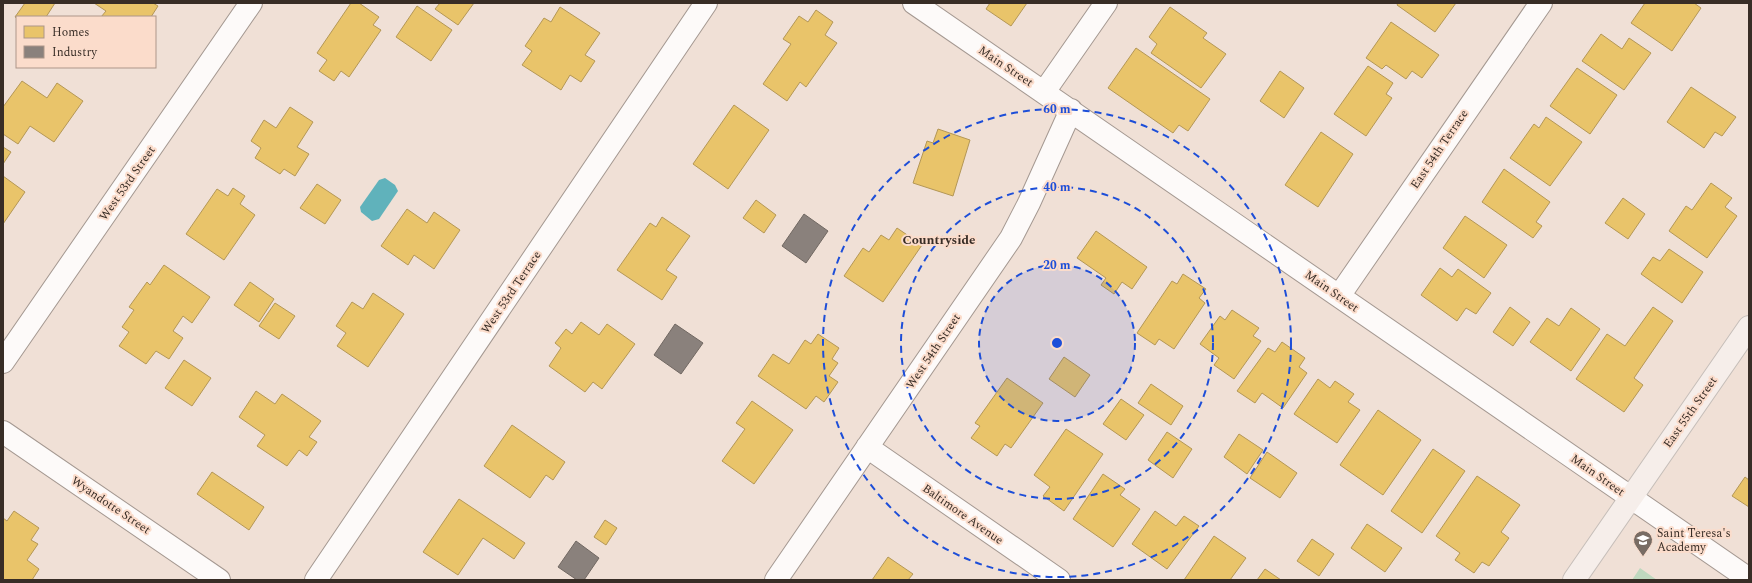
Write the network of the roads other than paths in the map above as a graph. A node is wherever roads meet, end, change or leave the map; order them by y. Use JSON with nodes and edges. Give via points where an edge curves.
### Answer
{"nodes":[{"id":1,"x":251,"y":3,"type":"edge"},
{"id":2,"x":706,"y":3,"type":"edge"},
{"id":3,"x":914,"y":3,"type":"edge"},
{"id":4,"x":1106,"y":3,"type":"edge"},
{"id":5,"x":1541,"y":3,"type":"edge"},
{"id":6,"x":1044,"y":92,"type":"junction"},
{"id":7,"x":1071,"y":110,"type":"junction"},
{"id":8,"x":1339,"y":296,"type":"junction"},
{"id":9,"x":1749,"y":327,"type":"edge"},
{"id":10,"x":3,"y":362,"type":"edge"},
{"id":11,"x":3,"y":432,"type":"edge"},
{"id":12,"x":868,"y":447,"type":"junction"},
{"id":13,"x":1631,"y":498,"type":"junction"},
{"id":14,"x":1749,"y":579,"type":"edge"},
{"id":15,"x":219,"y":580,"type":"edge"},
{"id":16,"x":316,"y":580,"type":"edge"},
{"id":17,"x":776,"y":580,"type":"edge"},
{"id":18,"x":1059,"y":580,"type":"edge"},
{"id":19,"x":1574,"y":580,"type":"edge"}],
"edges":[{"from":1,"to":10,"type":"street","name":"West 53rd Street"},
{"from":2,"to":16,"type":"street","name":"West 53rd Terrace"},
{"from":3,"to":6,"type":"street","name":"Main Street"},
{"from":4,"to":6,"type":"street"},
{"from":5,"to":8,"type":"street","name":"East 54th Terrace"},
{"from":6,"to":7,"type":"street","name":"Main Street"},
{"from":7,"to":8,"type":"street","name":"Main Street"},
{"from":7,"to":12,"type":"street","name":"West 54th Street","via":[[1011,238]]},
{"from":8,"to":13,"type":"street","name":"Main Street"},
{"from":9,"to":13,"type":"main road","name":"East 55th Street"},
{"from":11,"to":15,"type":"street","name":"Wyandotte Street"},
{"from":12,"to":17,"type":"street","name":"West 54th Street"},
{"from":12,"to":18,"type":"street","name":"Baltimore Avenue"},
{"from":13,"to":14,"type":"street","name":"Main Street"},
{"from":13,"to":19,"type":"main road","name":"East 55th Street"}]}
